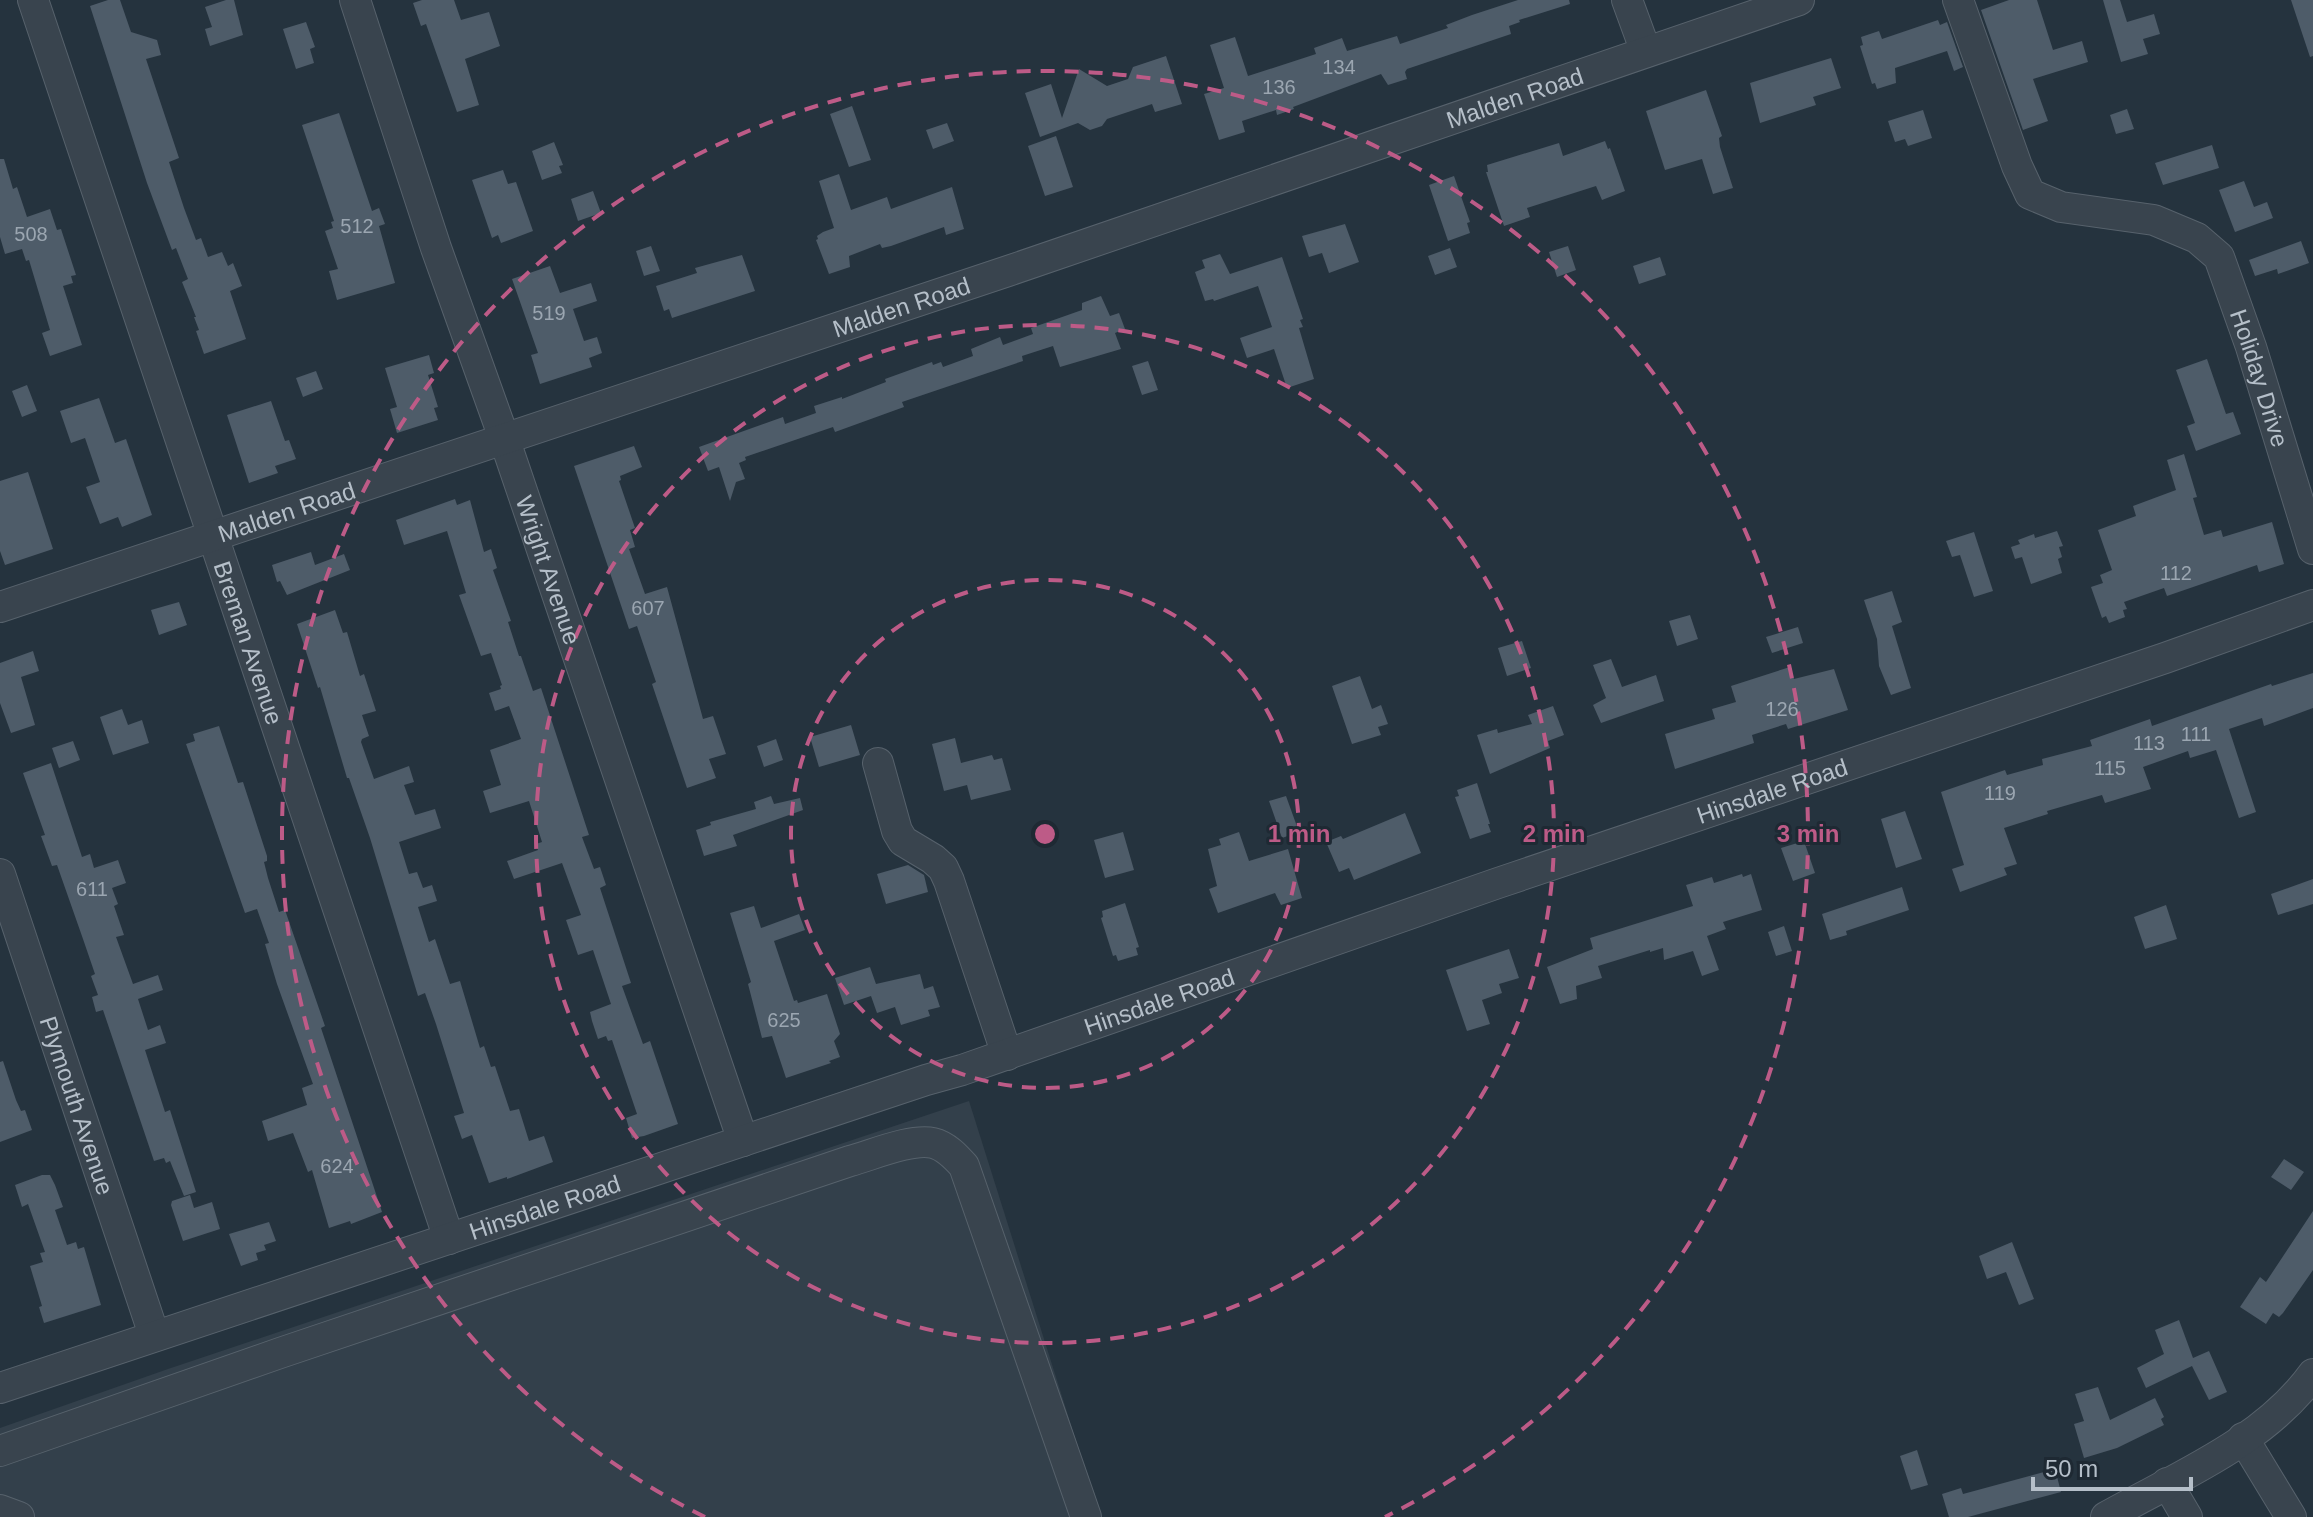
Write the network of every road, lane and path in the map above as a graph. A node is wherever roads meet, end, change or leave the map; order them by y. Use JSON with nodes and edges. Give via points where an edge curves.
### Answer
{"nodes":[{"id":1,"x":33,"y":0,"type":"edge"},
{"id":2,"x":355,"y":0,"type":"edge"},
{"id":3,"x":1627,"y":0,"type":"edge"},
{"id":4,"x":1799,"y":0,"type":"edge"},
{"id":5,"x":1958,"y":0,"type":"edge"},
{"id":6,"x":1646,"y":52,"type":"junction"},
{"id":7,"x":504,"y":438,"type":"junction"},
{"id":8,"x":211,"y":536,"type":"junction"},
{"id":9,"x":2313,"y":549,"type":"edge"},
{"id":10,"x":2313,"y":605,"type":"edge"},
{"id":11,"x":0,"y":607,"type":"edge"},
{"id":12,"x":878,"y":763,"type":"dead end"},
{"id":13,"x":0,"y":874,"type":"edge"},
{"id":14,"x":1007,"y":1055,"type":"junction"},
{"id":15,"x":743,"y":1141,"type":"junction"},
{"id":16,"x":449,"y":1239,"type":"junction"},
{"id":17,"x":154,"y":1335,"type":"junction"},
{"id":18,"x":2313,"y":1374,"type":"edge"},
{"id":19,"x":0,"y":1388,"type":"edge"},
{"id":20,"x":2243,"y":1438,"type":"junction"},
{"id":21,"x":0,"y":1451,"type":"edge"},
{"id":22,"x":2167,"y":1483,"type":"junction"},
{"id":23,"x":0,"y":1510,"type":"edge"},
{"id":24,"x":19,"y":1517,"type":"edge"},
{"id":25,"x":1086,"y":1517,"type":"edge"},
{"id":26,"x":2106,"y":1517,"type":"edge"},
{"id":27,"x":2187,"y":1517,"type":"edge"},
{"id":28,"x":2291,"y":1517,"type":"edge"}],
"edges":[{"from":1,"to":8,"type":"street","name":"Breman Avenue"},
{"from":2,"to":7,"type":"street","name":"Wright Avenue"},
{"from":3,"to":6,"type":"street"},
{"from":4,"to":6,"type":"street","name":"Malden Road"},
{"from":5,"to":9,"type":"street","name":"Holiday Drive","via":[[2030,194],[2061,207],[2154,220],[2197,238],[2219,257]]},
{"from":6,"to":7,"type":"street","name":"Malden Road"},
{"from":7,"to":8,"type":"street","name":"Malden Road"},
{"from":7,"to":15,"type":"street","name":"Wright Avenue"},
{"from":8,"to":11,"type":"street","name":"Malden Road"},
{"from":8,"to":16,"type":"street","name":"Breman Avenue"},
{"from":10,"to":14,"type":"street","name":"Hinsdale Road"},
{"from":12,"to":14,"type":"street","via":[[903,841],[933,859],[949,881]]},
{"from":13,"to":17,"type":"street","name":"Plymouth Avenue"},
{"from":14,"to":15,"type":"street","name":"Hinsdale Road"},
{"from":15,"to":16,"type":"street","name":"Hinsdale Road"},
{"from":16,"to":17,"type":"street","name":"Hinsdale Road"},
{"from":17,"to":19,"type":"street","name":"Hinsdale Road"},
{"from":18,"to":20,"type":"street","via":[[2272,1417]]},
{"from":20,"to":22,"type":"street"},
{"from":20,"to":28,"type":"street"},
{"from":21,"to":25,"type":"street","via":[[850,1161],[934,1143],[964,1166]]},
{"from":22,"to":26,"type":"street"},
{"from":22,"to":27,"type":"street"},
{"from":23,"to":24,"type":"street"}]}
